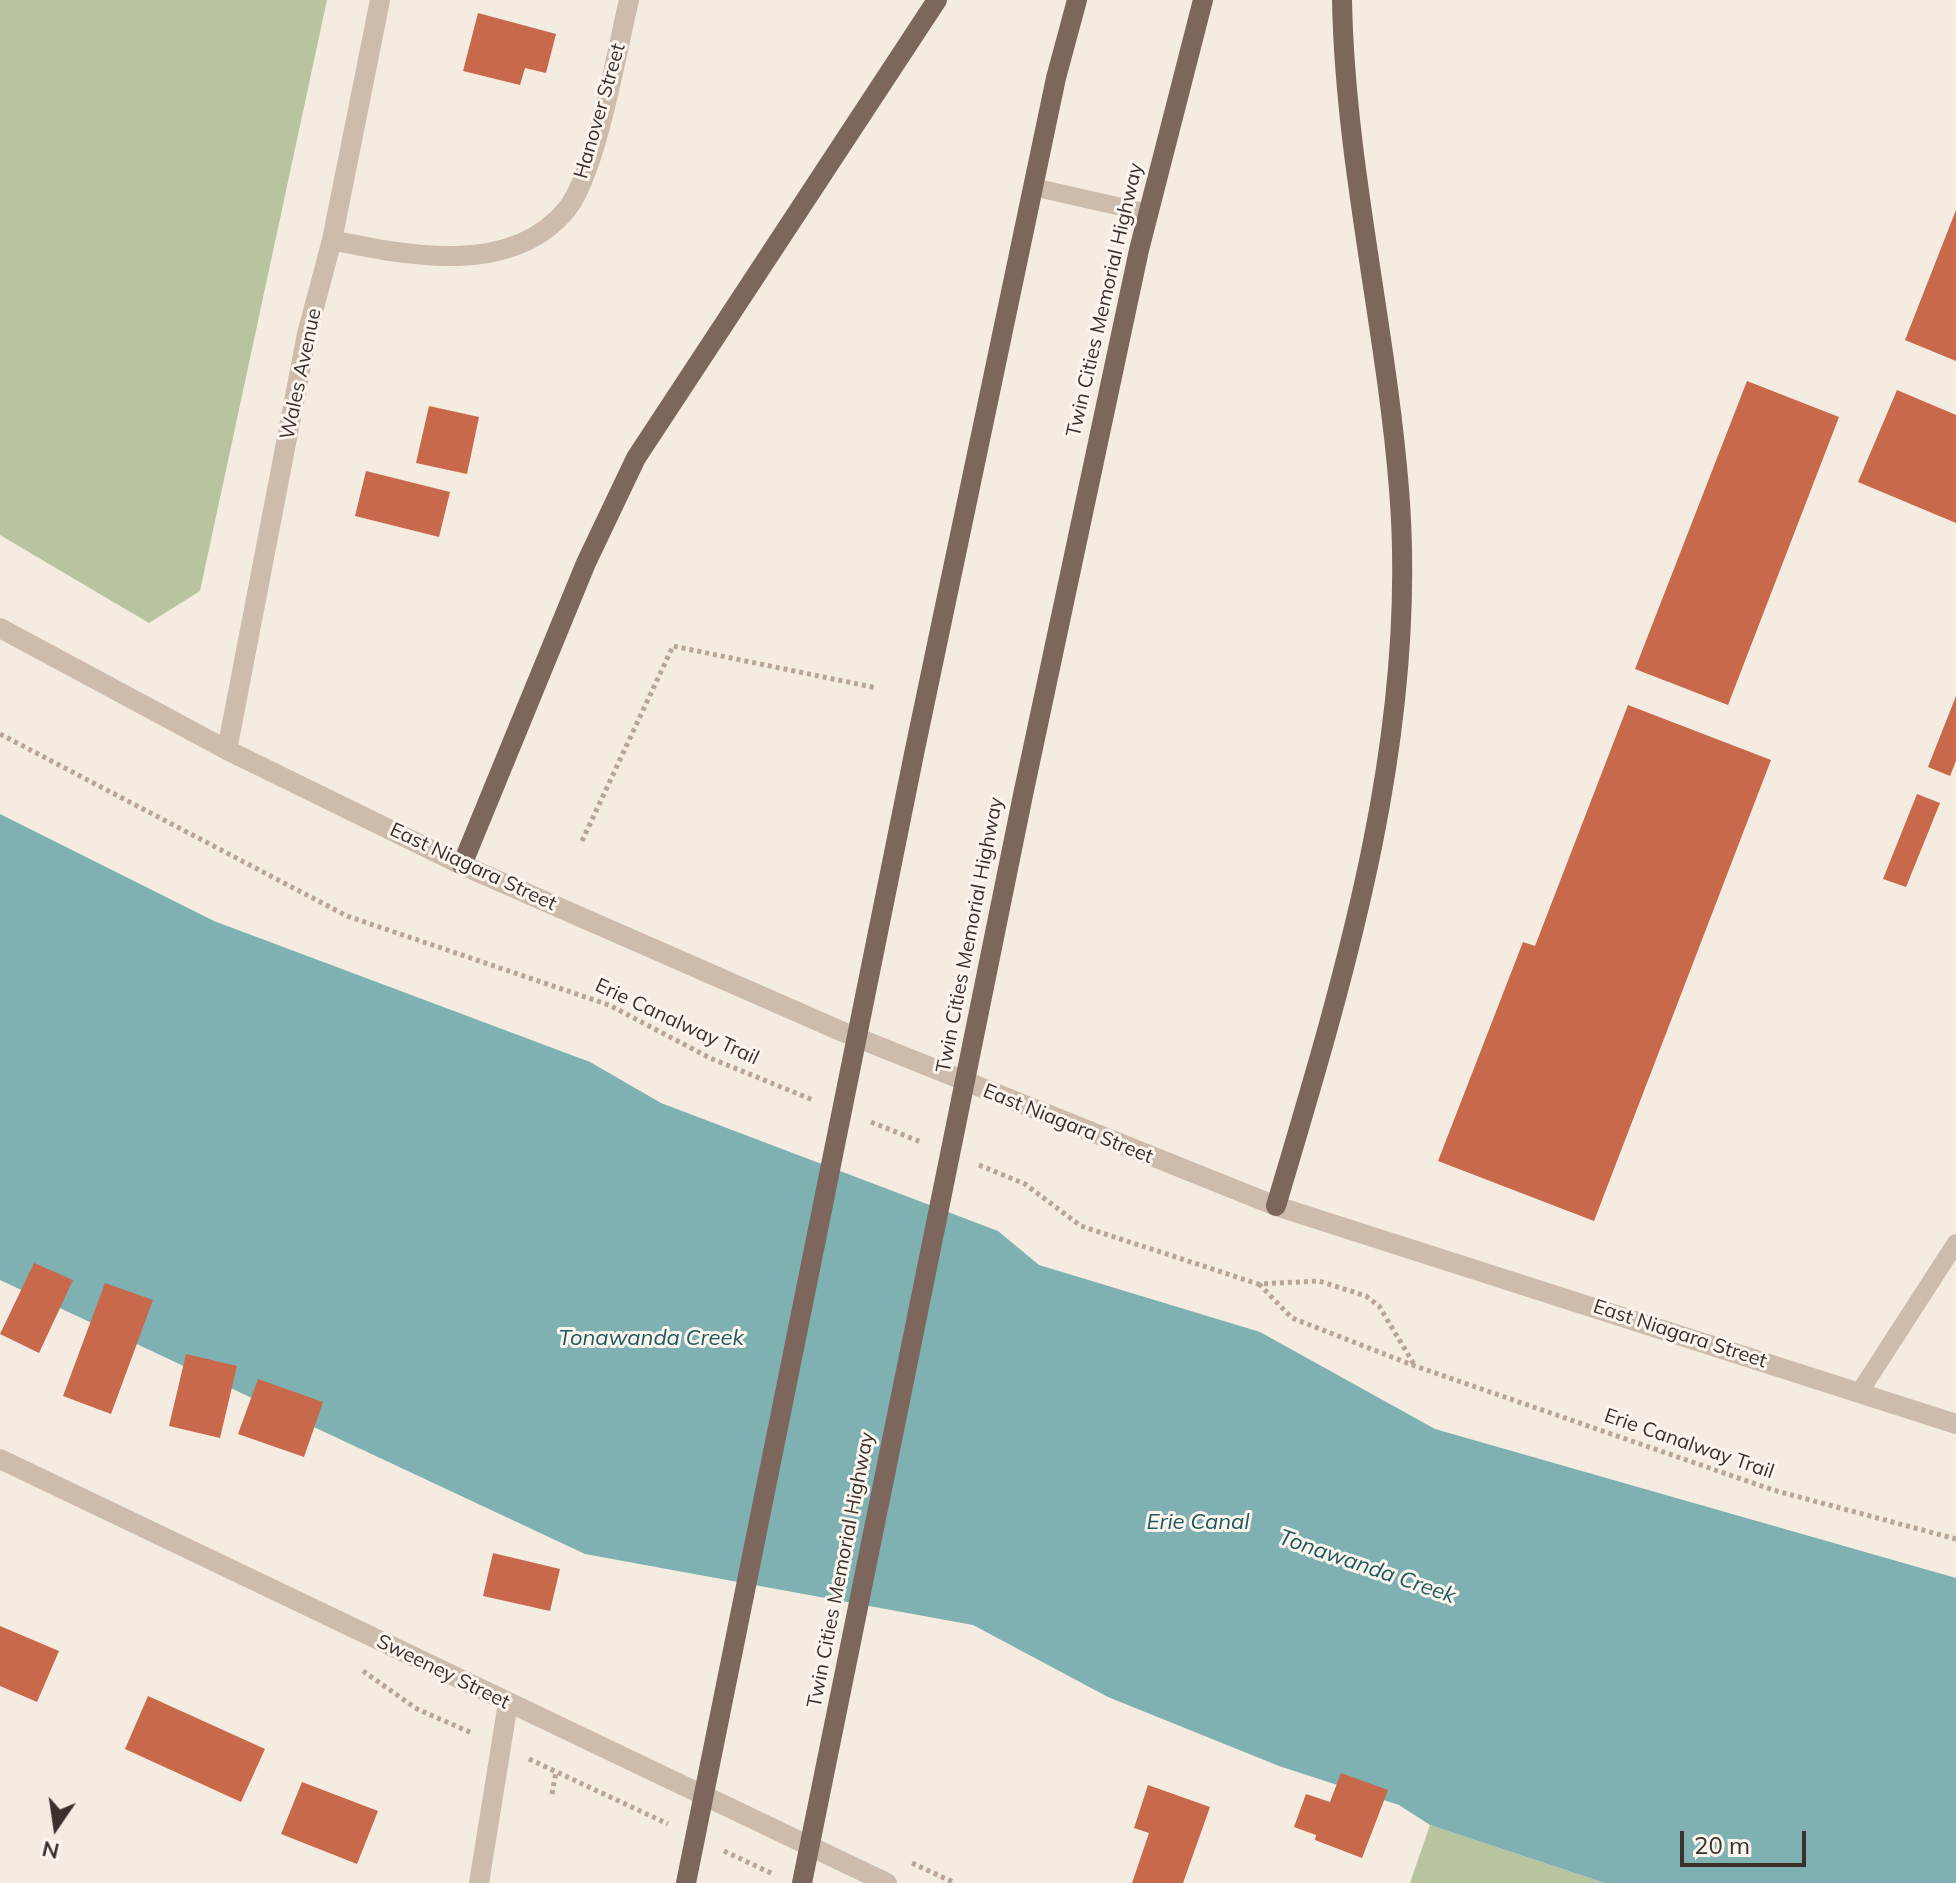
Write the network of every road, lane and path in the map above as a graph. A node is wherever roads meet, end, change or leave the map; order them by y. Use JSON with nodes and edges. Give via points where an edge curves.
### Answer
{"nodes":[{"id":1,"x":380,"y":0,"type":"edge"},
{"id":2,"x":629,"y":0,"type":"edge"},
{"id":3,"x":937,"y":0,"type":"edge"},
{"id":4,"x":1077,"y":0,"type":"edge"},
{"id":5,"x":1203,"y":0,"type":"edge"},
{"id":6,"x":1342,"y":0,"type":"edge"},
{"id":7,"x":1033,"y":187,"type":"junction"},
{"id":8,"x":1148,"y":213,"type":"junction"},
{"id":9,"x":332,"y":240,"type":"junction"},
{"id":10,"x":0,"y":628,"type":"edge"},
{"id":11,"x":877,"y":688,"type":"dead end"},
{"id":12,"x":0,"y":734,"type":"edge"},
{"id":13,"x":227,"y":750,"type":"junction"},
{"id":14,"x":582,"y":841,"type":"dead end"},
{"id":15,"x":462,"y":865,"type":"junction"},
{"id":16,"x":824,"y":1104,"type":"dead end"},
{"id":17,"x":867,"y":1121,"type":"dead end"},
{"id":18,"x":925,"y":1144,"type":"dead end"},
{"id":19,"x":968,"y":1161,"type":"dead end"},
{"id":20,"x":1276,"y":1206,"type":"junction"},
{"id":21,"x":1956,"y":1243,"type":"edge"},
{"id":22,"x":1258,"y":1284,"type":"junction"},
{"id":23,"x":1415,"y":1366,"type":"junction"},
{"id":24,"x":1859,"y":1393,"type":"junction"},
{"id":25,"x":1956,"y":1424,"type":"edge"},
{"id":26,"x":0,"y":1459,"type":"edge"},
{"id":27,"x":1956,"y":1539,"type":"edge"},
{"id":28,"x":508,"y":1703,"type":"junction"},
{"id":29,"x":556,"y":1772,"type":"dead end"},
{"id":30,"x":552,"y":1794,"type":"dead end"},
{"id":31,"x":686,"y":1881,"type":"edge"},
{"id":32,"x":479,"y":1883,"type":"edge"},
{"id":33,"x":802,"y":1883,"type":"edge"},
{"id":34,"x":887,"y":1883,"type":"edge"}],
"edges":[{"from":1,"to":9,"type":"street","name":"Wales Avenue"},
{"from":2,"to":9,"type":"street","name":"Hanover Street","via":[[588,167],[569,208],[541,236],[506,249],[453,257]]},
{"from":3,"to":15,"type":"main road","via":[[636,458],[586,563]]},
{"from":4,"to":7,"type":"main road"},
{"from":5,"to":8,"type":"main road","name":"Twin Cities Memorial Highway"},
{"from":6,"to":20,"type":"main road","via":[[1357,170],[1382,329],[1399,491],[1402,601],[1396,710],[1370,858],[1323,1048]]},
{"from":7,"to":8,"type":"lane"},
{"from":7,"to":31,"type":"main road"},
{"from":8,"to":33,"type":"main road","name":"Twin Cities Memorial Highway","via":[[1023,795]]},
{"from":9,"to":13,"type":"street","name":"Wales Avenue","via":[[307,334]]},
{"from":10,"to":13,"type":"street","name":"East Niagara Street"},
{"from":11,"to":14,"type":"path","via":[[673,646]]},
{"from":12,"to":16,"type":"path","name":"Erie Canalway Trail","via":[[347,916],[609,1005],[710,1058]]},
{"from":13,"to":15,"type":"street","name":"East Niagara Street"},
{"from":15,"to":20,"type":"street","name":"East Niagara Street","via":[[843,1032]]},
{"from":17,"to":18,"type":"path"},
{"from":19,"to":22,"type":"path","name":"Erie Canalway Trail","via":[[1025,1184],[1081,1226]]},
{"from":20,"to":24,"type":"street","name":"East Niagara Street"},
{"from":21,"to":24,"type":"lane"},
{"from":22,"to":23,"type":"path","name":"Erie Canalway Trail","via":[[1292,1318]]},
{"from":22,"to":23,"type":"path","name":"Erie Canalway Trail","via":[[1319,1281],[1366,1296],[1379,1306]]},
{"from":23,"to":27,"type":"path","name":"Erie Canalway Trail","via":[[1773,1490]]},
{"from":24,"to":25,"type":"street","name":"East Niagara Street"},
{"from":26,"to":28,"type":"street","name":"Sweeney Street"},
{"from":28,"to":32,"type":"street"},
{"from":28,"to":34,"type":"street","name":"Sweeney Street"},
{"from":29,"to":30,"type":"path"}]}
